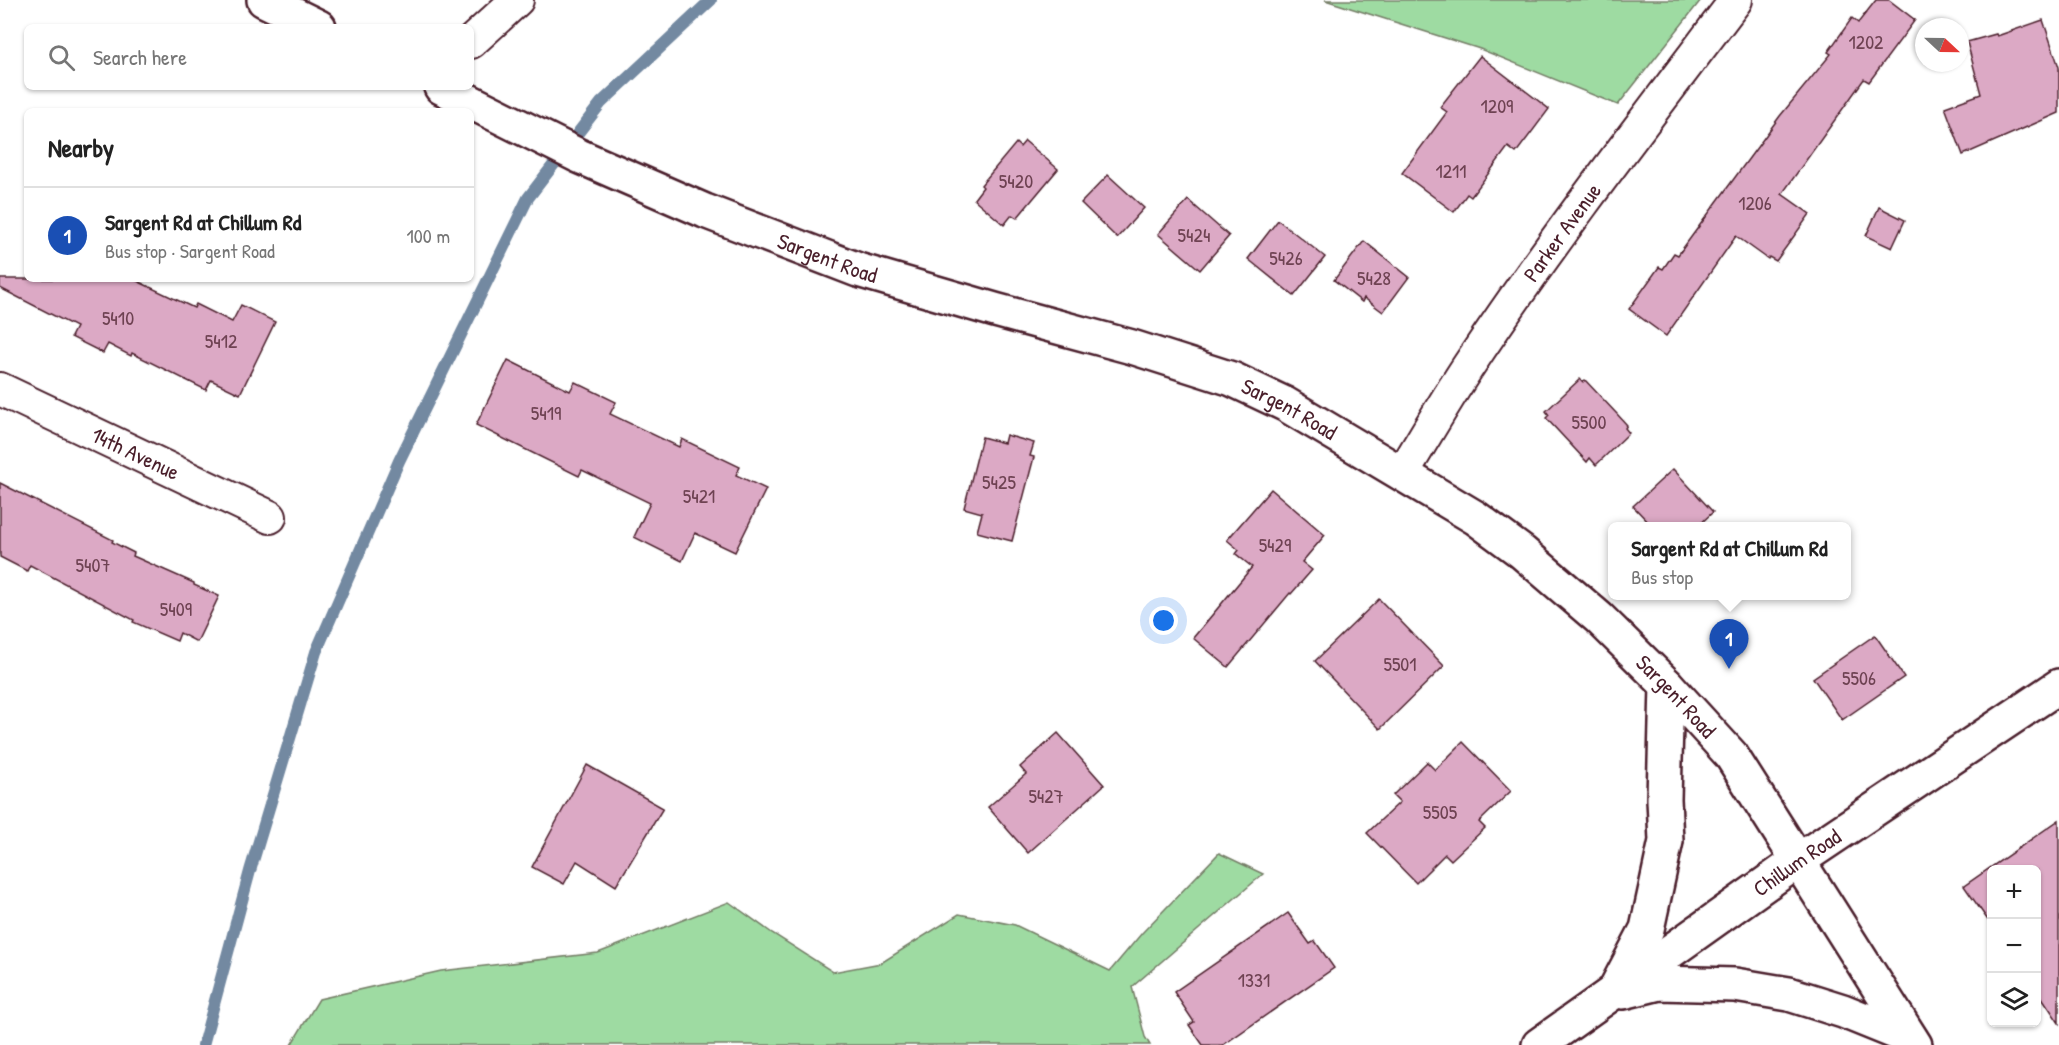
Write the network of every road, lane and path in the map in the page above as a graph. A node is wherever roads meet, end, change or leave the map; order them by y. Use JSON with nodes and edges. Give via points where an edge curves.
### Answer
{"nodes":[{"id":1,"x":264,"y":0,"type":"edge"},
{"id":2,"x":518,"y":0,"type":"edge"},
{"id":3,"x":1736,"y":0,"type":"edge"},
{"id":4,"x":313,"y":24,"type":"edge"},
{"id":5,"x":474,"y":39,"type":"edge"},
{"id":6,"x":447,"y":90,"type":"edge"},
{"id":7,"x":0,"y":389,"type":"edge"},
{"id":8,"x":1402,"y":474,"type":"junction"},
{"id":9,"x":270,"y":517,"type":"dead end"},
{"id":10,"x":1667,"y":685,"type":"junction"},
{"id":11,"x":2059,"y":686,"type":"edge"},
{"id":12,"x":1800,"y":860,"type":"junction"},
{"id":13,"x":1613,"y":994,"type":"junction"},
{"id":14,"x":1913,"y":1042,"type":"edge"},
{"id":15,"x":1539,"y":1045,"type":"edge"}],
"edges":[{"from":1,"to":4,"type":"main road"},
{"from":2,"to":5,"type":"street"},
{"from":3,"to":8,"type":"street","name":"Parker Avenue","via":[[1516,297]]},
{"from":6,"to":8,"type":"main road","name":"Sargent Road","via":[[568,151],[705,211],[858,270],[1232,379],[1285,404]]},
{"from":7,"to":9,"type":"street","name":"14th Avenue"},
{"from":8,"to":10,"type":"main road","name":"Sargent Road","via":[[1448,499],[1522,552],[1599,618]]},
{"from":10,"to":12,"type":"main road","name":"Sargent Road","via":[[1731,755]]},
{"from":10,"to":13,"type":"main road","via":[[1666,841],[1647,929]]},
{"from":11,"to":12,"type":"main road","name":"Chillum Road"},
{"from":12,"to":13,"type":"main road","name":"Chillum Road"},
{"from":12,"to":14,"type":"main road","name":"Sargent Road"},
{"from":13,"to":14,"type":"main road","via":[[1659,983],[1735,985],[1788,994],[1843,1011]]},
{"from":13,"to":15,"type":"main road","name":"Chillum Road"}]}
